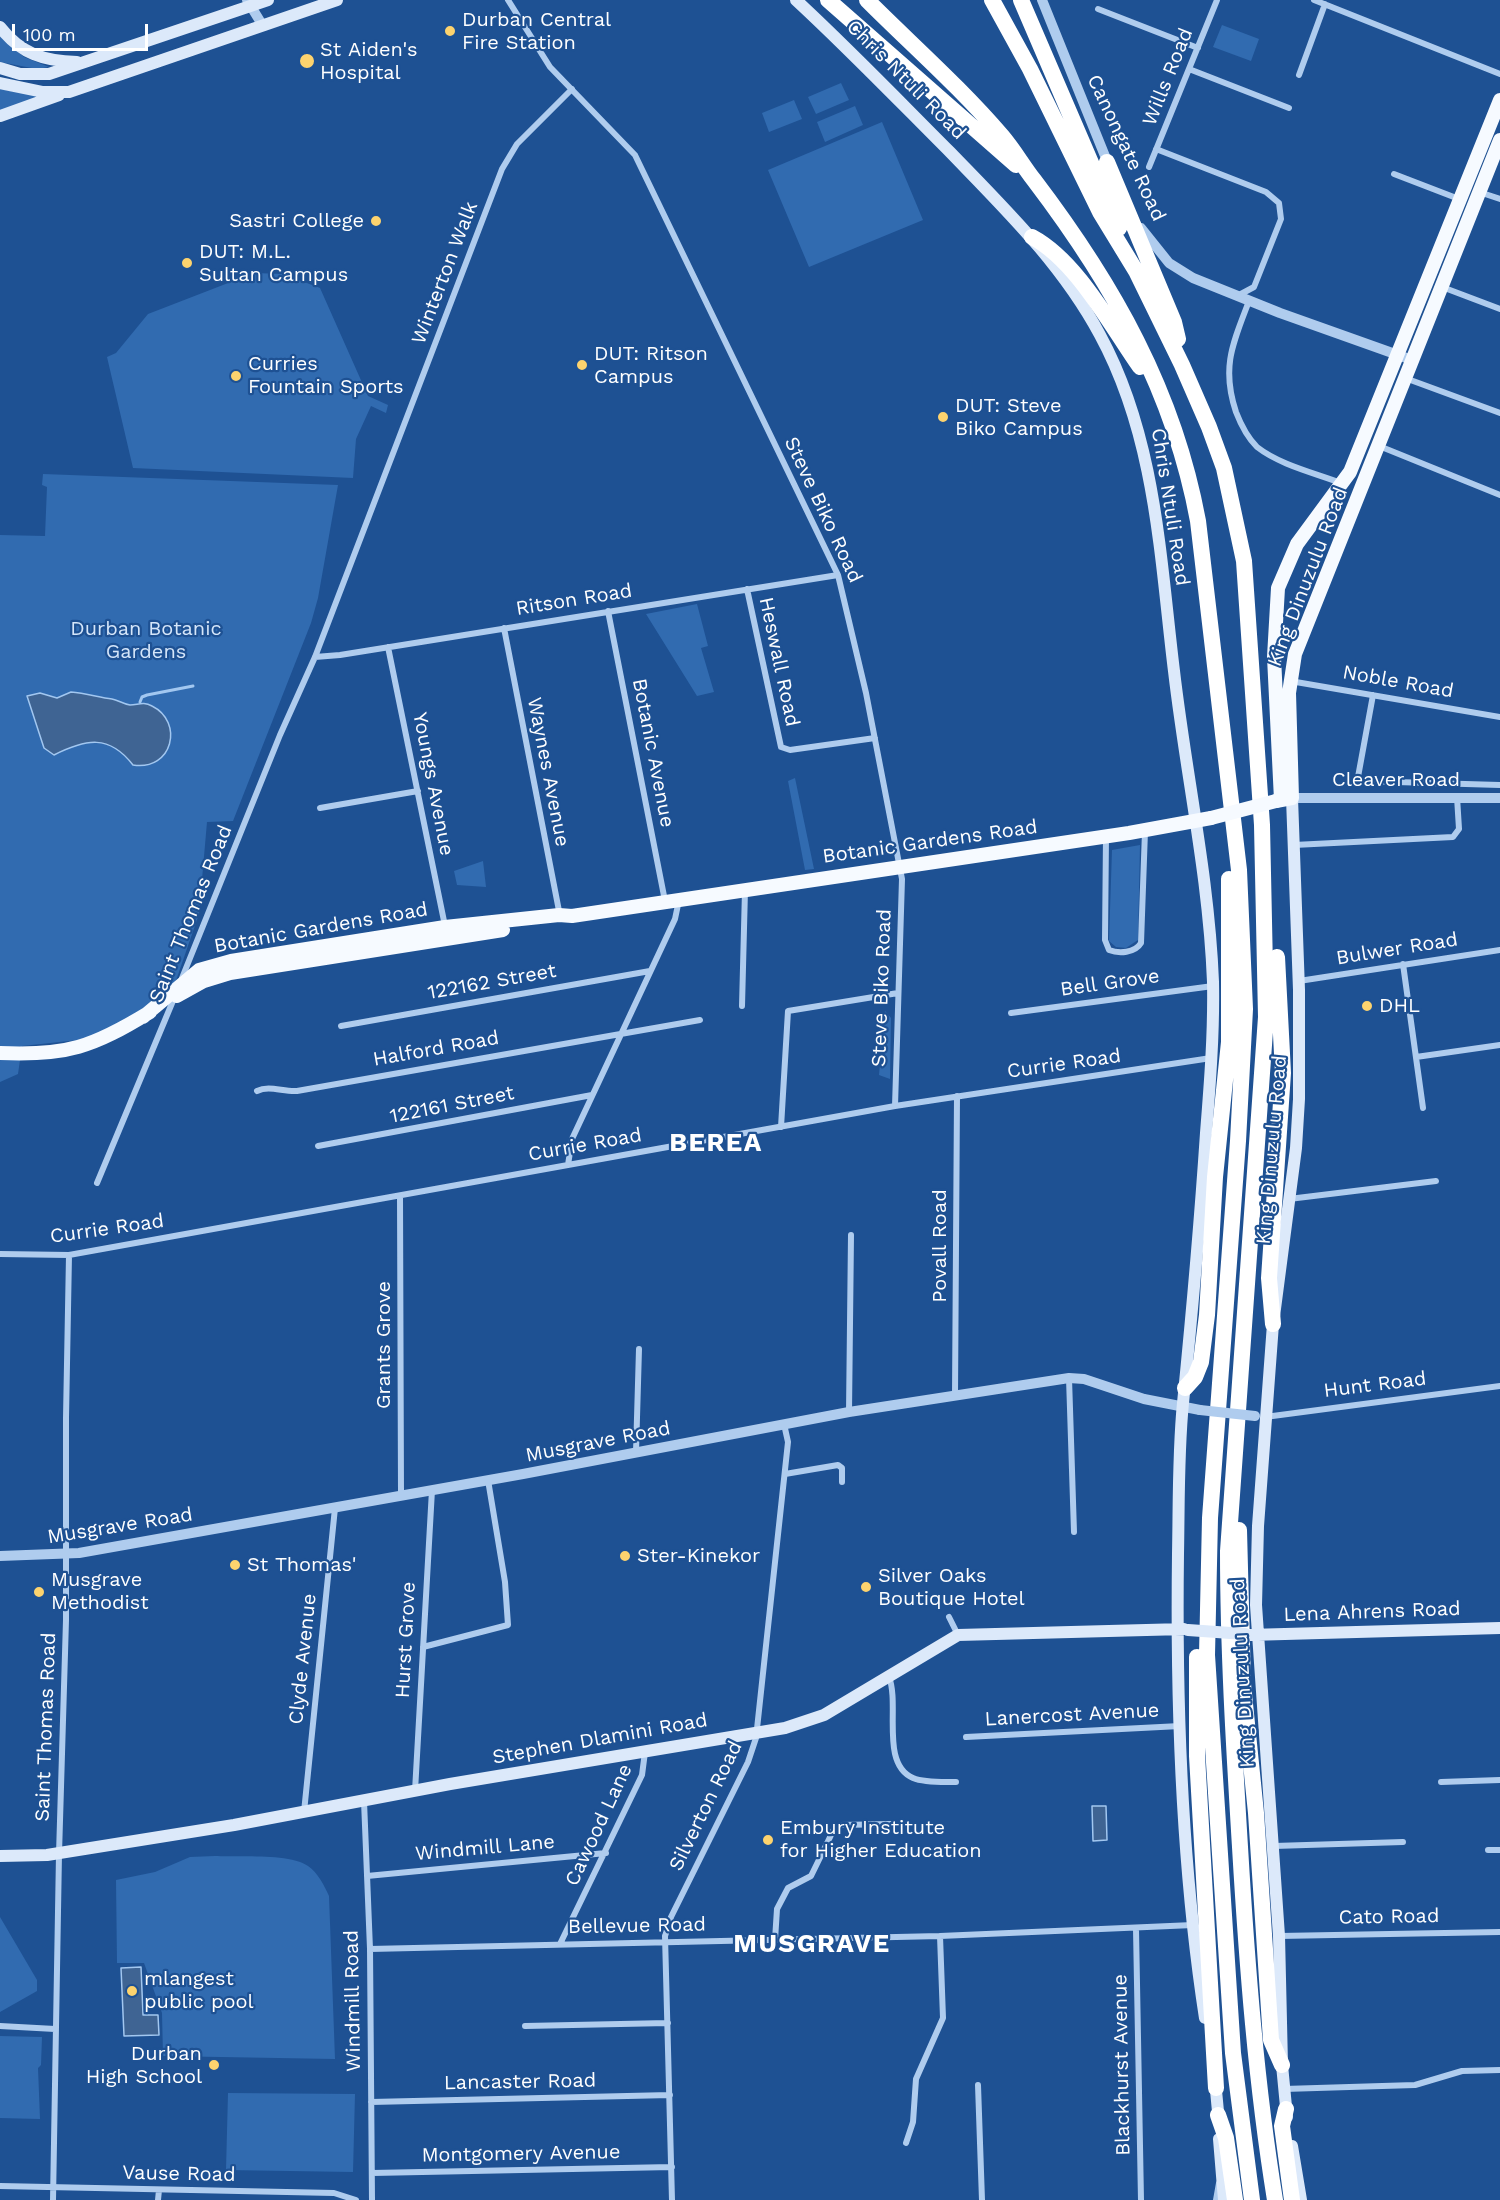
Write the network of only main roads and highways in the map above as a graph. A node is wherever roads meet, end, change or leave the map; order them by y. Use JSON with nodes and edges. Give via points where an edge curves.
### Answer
{"nodes":[{"id":1,"x":268,"y":0,"type":"edge"},
{"id":2,"x":338,"y":0,"type":"edge"},
{"id":3,"x":796,"y":0,"type":"edge"},
{"id":4,"x":867,"y":0,"type":"edge"},
{"id":5,"x":992,"y":0,"type":"edge"},
{"id":6,"x":1021,"y":0,"type":"edge"},
{"id":7,"x":830,"y":2,"type":"edge"},
{"id":8,"x":249,"y":3,"type":"edge"},
{"id":9,"x":807,"y":5,"type":"edge"},
{"id":10,"x":0,"y":27,"type":"edge"},
{"id":11,"x":160,"y":38,"type":"junction"},
{"id":12,"x":168,"y":58,"type":"junction"},
{"id":13,"x":88,"y":62,"type":"junction"},
{"id":14,"x":0,"y":68,"type":"edge"},
{"id":15,"x":0,"y":84,"type":"edge"},
{"id":16,"x":69,"y":92,"type":"junction"},
{"id":17,"x":1500,"y":100,"type":"edge"},
{"id":18,"x":0,"y":116,"type":"edge"},
{"id":19,"x":1500,"y":140,"type":"edge"},
{"id":20,"x":1107,"y":162,"type":"road end"},
{"id":21,"x":1029,"y":174,"type":"junction"},
{"id":22,"x":1032,"y":237,"type":"junction"},
{"id":23,"x":1136,"y":271,"type":"junction"},
{"id":24,"x":1182,"y":365,"type":"junction"},
{"id":25,"x":1163,"y":396,"type":"junction"},
{"id":26,"x":1283,"y":800,"type":"junction"},
{"id":27,"x":1196,"y":821,"type":"junction"},
{"id":28,"x":1263,"y":825,"type":"junction"},
{"id":29,"x":1236,"y":838,"type":"junction"},
{"id":30,"x":564,"y":917,"type":"junction"},
{"id":31,"x":176,"y":994,"type":"junction"},
{"id":32,"x":142,"y":1017,"type":"junction"},
{"id":33,"x":0,"y":1053,"type":"edge"},
{"id":34,"x":1273,"y":1324,"type":"junction"},
{"id":35,"x":1185,"y":1388,"type":"junction"},
{"id":36,"x":1233,"y":1494,"type":"junction"},
{"id":37,"x":1210,"y":1518,"type":"junction"},
{"id":38,"x":1500,"y":1628,"type":"edge"},
{"id":39,"x":1183,"y":1629,"type":"junction"},
{"id":40,"x":1251,"y":1635,"type":"junction"},
{"id":41,"x":0,"y":1856,"type":"edge"},
{"id":42,"x":1282,"y":2065,"type":"junction"},
{"id":43,"x":1216,"y":2088,"type":"junction"},
{"id":44,"x":1286,"y":2109,"type":"junction"},
{"id":45,"x":1218,"y":2115,"type":"junction"},
{"id":46,"x":1224,"y":2200,"type":"edge"},
{"id":47,"x":1235,"y":2200,"type":"edge"},
{"id":48,"x":1252,"y":2200,"type":"edge"},
{"id":49,"x":1275,"y":2200,"type":"edge"},
{"id":50,"x":1292,"y":2200,"type":"edge"},
{"id":51,"x":1302,"y":2200,"type":"edge"}],
"edges":[{"from":1,"to":8,"type":"main road"},
{"from":2,"to":12,"type":"main road"},
{"from":3,"to":9,"type":"main road","name":"Chris Ntuli Road"},
{"from":4,"to":21,"type":"highway","via":[[980,111]]},
{"from":5,"to":23,"type":"highway","via":[[1100,212]]},
{"from":6,"to":23,"type":"highway","via":[[1105,190]]},
{"from":7,"to":21,"type":"highway"},
{"from":8,"to":11,"type":"main road"},
{"from":9,"to":22,"type":"main road","name":"Chris Ntuli Road"},
{"from":10,"to":13,"type":"main road","via":[[20,48],[44,60]]},
{"from":11,"to":12,"type":"main road"},
{"from":11,"to":13,"type":"main road"},
{"from":12,"to":16,"type":"main road"},
{"from":13,"to":14,"type":"main road","via":[[38,75]]},
{"from":15,"to":16,"type":"main road"},
{"from":16,"to":18,"type":"main road"},
{"from":17,"to":26,"type":"main road","name":"King Dinuzulu Road","via":[[1365,437],[1343,484],[1298,544],[1278,588],[1274,657]]},
{"from":19,"to":26,"type":"main road","name":"King Dinuzulu Road","via":[[1295,654],[1289,681]]},
{"from":20,"to":24,"type":"highway","via":[[1174,322]]},
{"from":21,"to":25,"type":"highway","via":[[1108,285]]},
{"from":22,"to":25,"type":"highway","via":[[1067,266]]},
{"from":22,"to":27,"type":"main road","name":"Chris Ntuli Road","via":[[1099,333],[1135,415],[1150,482]]},
{"from":23,"to":24,"type":"highway"},
{"from":24,"to":28,"type":"highway","via":[[1209,427],[1237,520],[1247,597]]},
{"from":25,"to":29,"type":"highway","via":[[1189,474],[1198,520]]},
{"from":26,"to":27,"type":"main road","name":"Botanic Gardens Road","bridge":true},
{"from":26,"to":34,"type":"main road","name":"King Dinuzulu Road","via":[[1294,845],[1299,1099]]},
{"from":27,"to":30,"type":"main road","name":"Botanic Gardens Road"},
{"from":27,"to":35,"type":"main road","via":[[1213,986],[1196,1292]]},
{"from":28,"to":34,"type":"highway","via":[[1270,855],[1283,1073],[1269,1278]]},
{"from":28,"to":36,"type":"highway","via":[[1265,1048]]},
{"from":29,"to":35,"type":"highway","via":[[1229,877],[1229,1042],[1218,1136],[1207,1315],[1201,1362]]},
{"from":29,"to":37,"type":"highway","via":[[1244,1047]]},
{"from":30,"to":31,"type":"main road","name":"Botanic Gardens Road","via":[[230,973]]},
{"from":30,"to":31,"type":"main road","name":"Botanic Gardens Road","via":[[445,927],[195,965]]},
{"from":31,"to":32,"type":"main road","name":"Botanic Gardens Road"},
{"from":31,"to":32,"type":"main road","name":"Botanic Gardens Road","via":[[163,1012]]},
{"from":32,"to":33,"type":"main road","via":[[96,1041],[59,1053]]},
{"from":34,"to":40,"type":"main road","name":"King Dinuzulu Road","via":[[1260,1417]]},
{"from":35,"to":39,"type":"main road"},
{"from":36,"to":42,"type":"highway","via":[[1238,1520],[1243,1684],[1271,2040]]},
{"from":36,"to":49,"type":"highway","via":[[1228,1551],[1230,1680],[1255,2052]]},
{"from":37,"to":43,"type":"highway","via":[[1202,1556],[1196,1717]]},
{"from":37,"to":48,"type":"highway","via":[[1207,1655],[1233,2053]]},
{"from":38,"to":40,"type":"main road","name":"Lena Ahrens Road"},
{"from":39,"to":40,"type":"main road","name":"Lena Ahrens Road","bridge":true},
{"from":39,"to":41,"type":"main road","name":"Stephen Dlamini Road","via":[[958,1635],[818,1718],[304,1813],[59,1854]]},
{"from":39,"to":43,"type":"main road","via":[[1180,1726],[1193,1925]]},
{"from":40,"to":42,"type":"main road","name":"King Dinuzulu Road","via":[[1274,1846]]},
{"from":42,"to":44,"type":"main road","name":"King Dinuzulu Road"},
{"from":43,"to":45,"type":"main road"},
{"from":44,"to":50,"type":"highway","via":[[1282,2126]]},
{"from":44,"to":51,"type":"main road","name":"King Dinuzulu Road"},
{"from":45,"to":46,"type":"main road"},
{"from":45,"to":47,"type":"highway","via":[[1226,2138]]}]}
